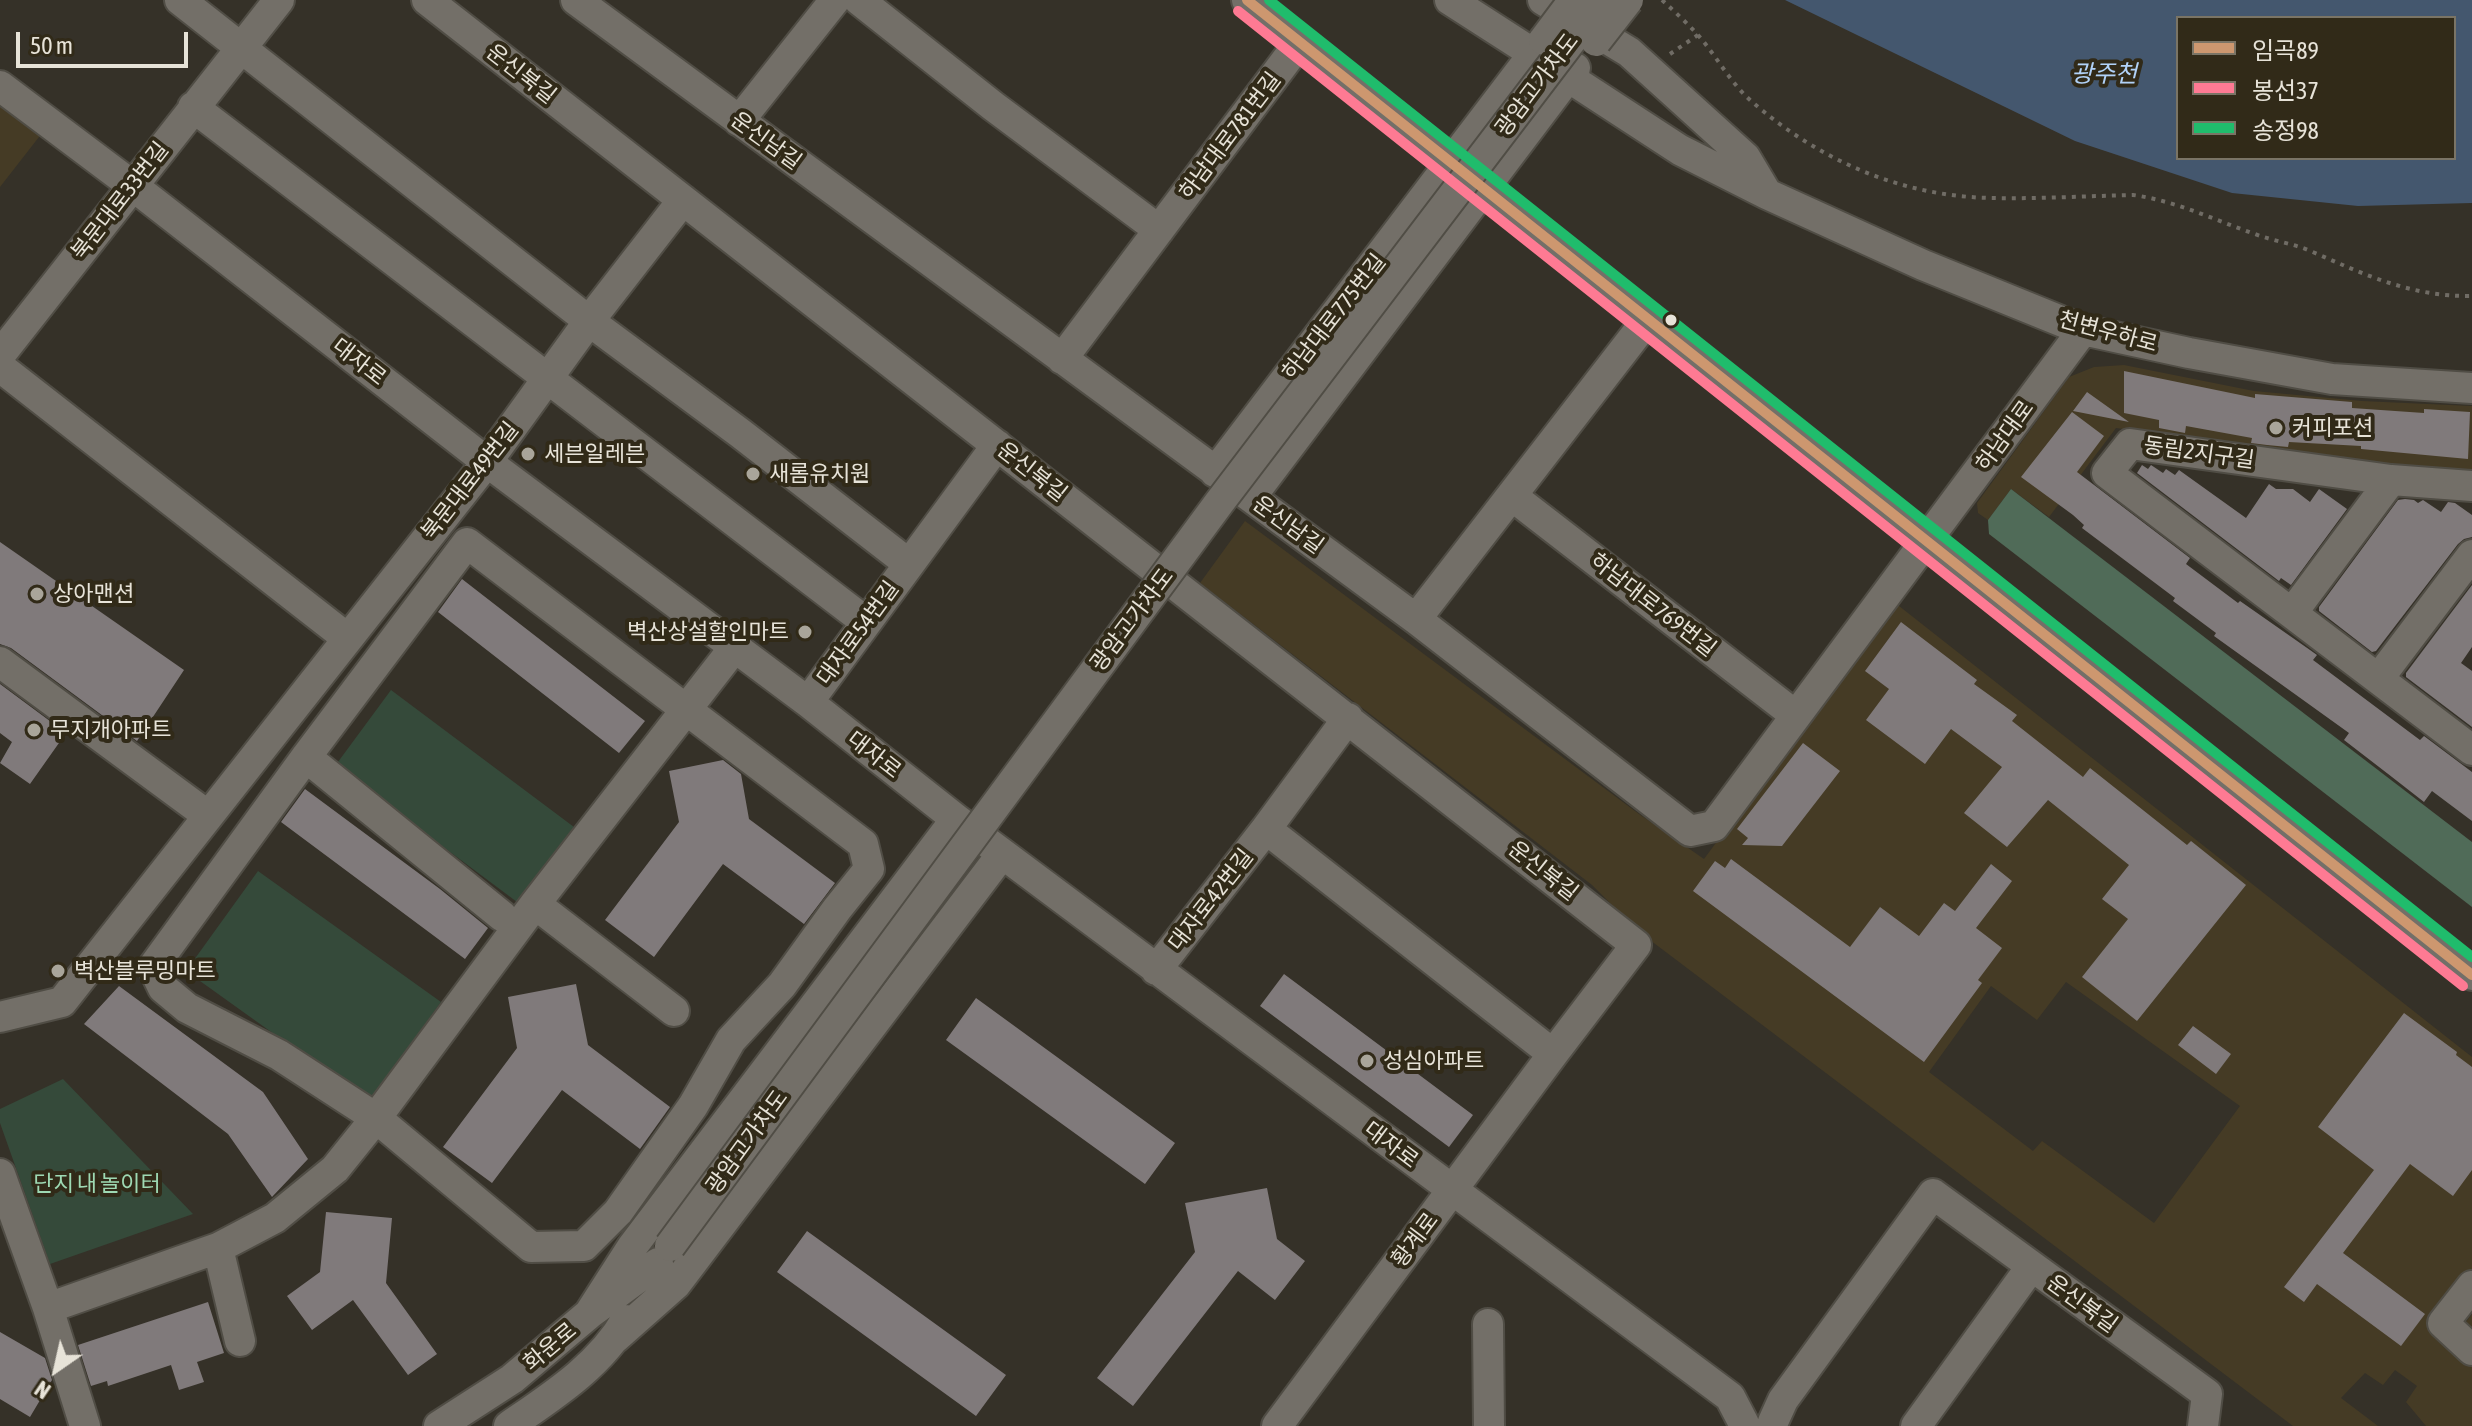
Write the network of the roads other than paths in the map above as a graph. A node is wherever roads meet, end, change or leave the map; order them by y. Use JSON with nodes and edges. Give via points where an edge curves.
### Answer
{"nodes":[{"id":1,"x":180,"y":0,"type":"edge"},
{"id":2,"x":279,"y":0,"type":"edge"},
{"id":3,"x":427,"y":0,"type":"edge"},
{"id":4,"x":576,"y":0,"type":"edge"},
{"id":5,"x":835,"y":0,"type":"edge"},
{"id":6,"x":859,"y":0,"type":"edge"},
{"id":7,"x":1247,"y":0,"type":"edge"},
{"id":8,"x":1450,"y":0,"type":"edge"},
{"id":9,"x":1543,"y":0,"type":"edge"},
{"id":10,"x":1574,"y":0,"type":"edge"},
{"id":11,"x":1602,"y":0,"type":"edge"},
{"id":12,"x":1628,"y":0,"type":"edge"},
{"id":13,"x":1300,"y":42,"type":"junction"},
{"id":14,"x":241,"y":47,"type":"junction"},
{"id":15,"x":1539,"y":47,"type":"junction"},
{"id":16,"x":1572,"y":72,"type":"junction"},
{"id":17,"x":0,"y":86,"type":"edge"},
{"id":18,"x":193,"y":107,"type":"junction"},
{"id":19,"x":739,"y":121,"type":"junction"},
{"id":20,"x":1452,"y":163,"type":"junction"},
{"id":21,"x":133,"y":186,"type":"junction"},
{"id":22,"x":1484,"y":188,"type":"junction"},
{"id":23,"x":1767,"y":194,"type":"junction"},
{"id":24,"x":683,"y":200,"type":"junction"},
{"id":25,"x":1159,"y":230,"type":"junction"},
{"id":26,"x":1648,"y":319,"type":"junction"},
{"id":27,"x":589,"y":321,"type":"junction"},
{"id":28,"x":2083,"y":330,"type":"junction"},
{"id":29,"x":0,"y":355,"type":"edge"},
{"id":30,"x":1062,"y":359,"type":"junction"},
{"id":31,"x":0,"y":367,"type":"edge"},
{"id":32,"x":547,"y":379,"type":"junction"},
{"id":33,"x":2472,"y":388,"type":"edge"},
{"id":34,"x":997,"y":445,"type":"junction"},
{"id":35,"x":487,"y":462,"type":"junction"},
{"id":36,"x":1215,"y":472,"type":"junction"},
{"id":37,"x":2391,"y":480,"type":"junction"},
{"id":38,"x":2472,"y":486,"type":"edge"},
{"id":39,"x":1512,"y":496,"type":"junction"},
{"id":40,"x":1251,"y":497,"type":"junction"},
{"id":41,"x":1928,"y":542,"type":"junction"},
{"id":42,"x":2472,"y":555,"type":"edge"},
{"id":43,"x":909,"y":564,"type":"junction"},
{"id":44,"x":2292,"y":613,"type":"junction"},
{"id":45,"x":1416,"y":619,"type":"junction"},
{"id":46,"x":866,"y":622,"type":"junction"},
{"id":47,"x":347,"y":638,"type":"junction"},
{"id":48,"x":734,"y":648,"type":"junction"},
{"id":49,"x":0,"y":662,"type":"edge"},
{"id":50,"x":2379,"y":678,"type":"junction"},
{"id":51,"x":808,"y":702,"type":"junction"},
{"id":52,"x":687,"y":709,"type":"junction"},
{"id":53,"x":1795,"y":715,"type":"junction"},
{"id":54,"x":1348,"y":718,"type":"junction"},
{"id":55,"x":2472,"y":749,"type":"edge"},
{"id":56,"x":306,"y":757,"type":"junction"},
{"id":57,"x":207,"y":815,"type":"junction"},
{"id":58,"x":956,"y":819,"type":"junction"},
{"id":59,"x":1266,"y":829,"type":"junction"},
{"id":60,"x":1002,"y":854,"type":"junction"},
{"id":61,"x":535,"y":904,"type":"junction"},
{"id":62,"x":502,"y":916,"type":"dead end"},
{"id":63,"x":1636,"y":945,"type":"joint"},
{"id":64,"x":1156,"y":970,"type":"junction"},
{"id":65,"x":2472,"y":975,"type":"edge"},
{"id":66,"x":674,"y":1011,"type":"dead end"},
{"id":67,"x":0,"y":1017,"type":"edge"},
{"id":68,"x":1553,"y":1054,"type":"junction"},
{"id":69,"x":376,"y":1118,"type":"junction"},
{"id":70,"x":0,"y":1174,"type":"edge"},
{"id":71,"x":1452,"y":1190,"type":"junction"},
{"id":72,"x":1933,"y":1194,"type":"joint"},
{"id":73,"x":218,"y":1248,"type":"junction"},
{"id":74,"x":664,"y":1254,"type":"junction"},
{"id":75,"x":2031,"y":1267,"type":"junction"},
{"id":76,"x":2472,"y":1286,"type":"edge"},
{"id":77,"x":48,"y":1308,"type":"junction"},
{"id":78,"x":589,"y":1314,"type":"junction"},
{"id":79,"x":1488,"y":1324,"type":"dead end"},
{"id":80,"x":615,"y":1338,"type":"junction"},
{"id":81,"x":240,"y":1341,"type":"dead end"},
{"id":82,"x":2472,"y":1350,"type":"edge"},
{"id":83,"x":1760,"y":1425,"type":"edge"},
{"id":84,"x":85,"y":1426,"type":"edge"},
{"id":85,"x":439,"y":1426,"type":"edge"},
{"id":86,"x":509,"y":1426,"type":"edge"},
{"id":87,"x":1277,"y":1426,"type":"edge"},
{"id":88,"x":1489,"y":1426,"type":"edge"},
{"id":89,"x":1916,"y":1426,"type":"edge"},
{"id":90,"x":2203,"y":1426,"type":"edge"}],
"edges":[{"from":1,"to":14,"type":"street"},
{"from":2,"to":14,"type":"street","name":"북문대로33번길"},
{"from":3,"to":24,"type":"street","name":"운신북길"},
{"from":4,"to":19,"type":"street","name":"운신남길"},
{"from":5,"to":19,"type":"street"},
{"from":6,"to":25,"type":"street"},
{"from":7,"to":13,"type":"street"},
{"from":8,"to":15,"type":"street"},
{"from":9,"to":23,"type":"street","via":[[1629,52],[1745,157]]},
{"from":10,"to":15,"type":"street","bridge":true},
{"from":11,"to":74,"type":"street","name":"광암고가차도","bridge":true,"via":[[1219,503]]},
{"from":12,"to":16,"type":"street","bridge":true},
{"from":13,"to":20,"type":"street"},
{"from":13,"to":25,"type":"street","name":"하남대로781번길"},
{"from":14,"to":18,"type":"street","name":"북문대로33번길"},
{"from":14,"to":27,"type":"street"},
{"from":15,"to":20,"type":"street"},
{"from":16,"to":22,"type":"street"},
{"from":16,"to":23,"type":"street","name":"천변우하로","via":[[1680,150]]},
{"from":17,"to":21,"type":"street","name":"대자로"},
{"from":18,"to":21,"type":"street","name":"북문대로33번길"},
{"from":18,"to":32,"type":"street"},
{"from":19,"to":30,"type":"street","name":"운신남길"},
{"from":20,"to":22,"type":"street"},
{"from":20,"to":36,"type":"street","name":"하남대로775번길"},
{"from":21,"to":29,"type":"street","name":"북문대로33번길"},
{"from":21,"to":35,"type":"street","name":"대자로"},
{"from":22,"to":26,"type":"street"},
{"from":22,"to":40,"type":"street","name":"하남대로775번길"},
{"from":23,"to":28,"type":"street","name":"천변우하로"},
{"from":24,"to":27,"type":"street","name":"북문대로49번길"},
{"from":24,"to":34,"type":"street","name":"운신북길"},
{"from":25,"to":30,"type":"street","name":"하남대로781번길"},
{"from":26,"to":39,"type":"street"},
{"from":26,"to":41,"type":"street"},
{"from":27,"to":32,"type":"street","name":"북문대로49번길"},
{"from":27,"to":43,"type":"street","name":"대자로54번길"},
{"from":28,"to":33,"type":"street","name":"천변우하로","via":[[2332,379]]},
{"from":28,"to":41,"type":"street","name":"하남대로"},
{"from":30,"to":36,"type":"street","name":"운신남길"},
{"from":31,"to":47,"type":"street"},
{"from":32,"to":35,"type":"street","name":"북문대로49번길"},
{"from":32,"to":46,"type":"street"},
{"from":34,"to":43,"type":"street","name":"대자로54번길"},
{"from":34,"to":54,"type":"street","name":"운신북길"},
{"from":35,"to":47,"type":"street","name":"북문대로49번길"},
{"from":35,"to":48,"type":"street","name":"대자로"},
{"from":36,"to":40,"type":"street","name":"운신남길"},
{"from":37,"to":38,"type":"street","name":"동림2지구길"},
{"from":37,"to":44,"type":"street"},
{"from":37,"to":44,"type":"street","name":"동림2지구길","via":[[2130,444],[2107,473]]},
{"from":39,"to":45,"type":"street"},
{"from":39,"to":53,"type":"street","name":"하남대로769번길"},
{"from":40,"to":45,"type":"street","name":"운신남길"},
{"from":41,"to":53,"type":"street","name":"운신남길"},
{"from":41,"to":65,"type":"street"},
{"from":42,"to":50,"type":"street"},
{"from":43,"to":46,"type":"street","name":"대자로54번길"},
{"from":44,"to":50,"type":"street","name":"동림2지구길"},
{"from":45,"to":53,"type":"street","name":"운신남길","via":[[1690,831],[1714,826]]},
{"from":46,"to":51,"type":"street","name":"대자로54번길"},
{"from":47,"to":57,"type":"street","name":"북문대로49번길"},
{"from":48,"to":51,"type":"street","name":"대자로"},
{"from":48,"to":52,"type":"street"},
{"from":49,"to":57,"type":"street"},
{"from":50,"to":55,"type":"street","name":"동림2지구길"},
{"from":51,"to":58,"type":"street","name":"대자로"},
{"from":52,"to":56,"type":"street","via":[[467,543]]},
{"from":52,"to":61,"type":"street"},
{"from":52,"to":69,"type":"street","via":[[863,844],[869,869],[782,985],[731,1040],[693,1106],[618,1212],[584,1246],[531,1247]]},
{"from":54,"to":59,"type":"street","name":"대자로42번길"},
{"from":54,"to":63,"type":"street","name":"운신북길"},
{"from":56,"to":62,"type":"street"},
{"from":56,"to":69,"type":"street","via":[[153,967],[163,988],[187,1008],[279,1055]]},
{"from":57,"to":67,"type":"street","name":"북문대로49번길","via":[[62,1002]]},
{"from":58,"to":60,"type":"street","name":"대자로"},
{"from":58,"to":78,"type":"street","via":[[632,1247]]},
{"from":59,"to":64,"type":"street","name":"대자로42번길"},
{"from":59,"to":68,"type":"street","name":"대자로42번길"},
{"from":60,"to":64,"type":"street","name":"대자로"},
{"from":60,"to":80,"type":"street","via":[[676,1284]]},
{"from":61,"to":66,"type":"street"},
{"from":61,"to":69,"type":"street"},
{"from":63,"to":68,"type":"street","name":"황계로"},
{"from":64,"to":71,"type":"street","name":"대자로"},
{"from":68,"to":71,"type":"street","name":"황계로"},
{"from":69,"to":73,"type":"street","via":[[323,1179],[275,1218]]},
{"from":70,"to":77,"type":"street"},
{"from":71,"to":83,"type":"street","name":"대자로","via":[[1730,1397]]},
{"from":71,"to":87,"type":"street","name":"황계로"},
{"from":72,"to":75,"type":"street","name":"운신북길"},
{"from":72,"to":83,"type":"street","name":"대자로"},
{"from":73,"to":77,"type":"street"},
{"from":73,"to":81,"type":"street"},
{"from":74,"to":78,"type":"street","name":"화운로"},
{"from":74,"to":80,"type":"street","name":"화운로"},
{"from":75,"to":89,"type":"street"},
{"from":75,"to":90,"type":"street","name":"운신북길","via":[[2207,1394]]},
{"from":76,"to":82,"type":"street","via":[[2443,1323]]},
{"from":77,"to":84,"type":"street"},
{"from":78,"to":85,"type":"street","name":"화운로","via":[[512,1379]]},
{"from":79,"to":88,"type":"street"},
{"from":80,"to":86,"type":"street","name":"화운로","via":[[550,1398]]}]}
